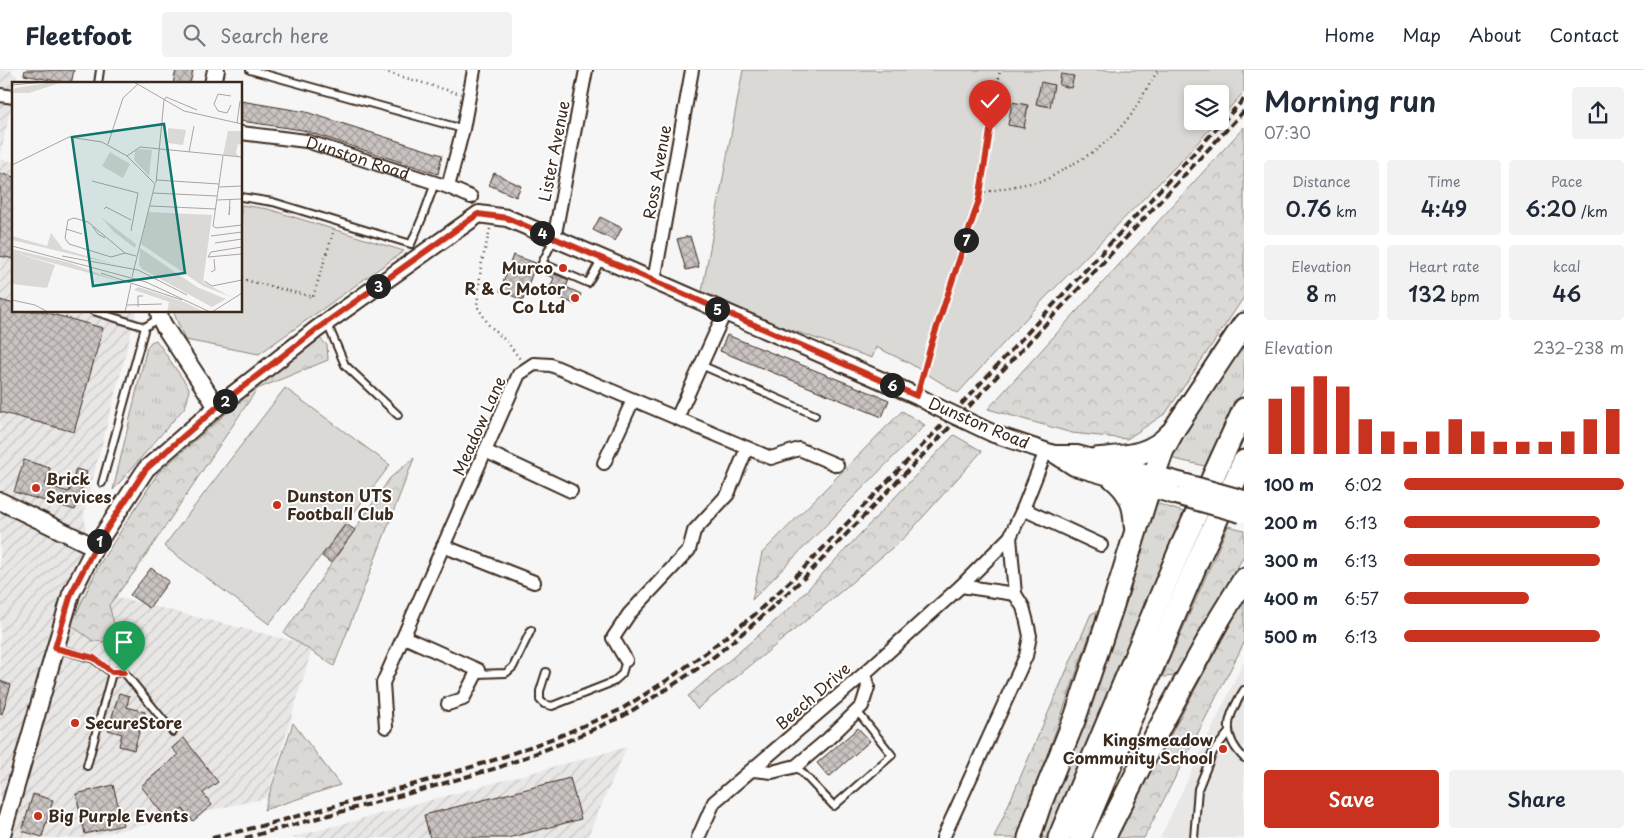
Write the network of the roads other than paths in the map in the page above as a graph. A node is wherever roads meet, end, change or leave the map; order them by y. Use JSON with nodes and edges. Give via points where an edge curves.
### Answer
{"nodes":[{"id":1,"x":250,"y":70,"type":"edge"},
{"id":2,"x":474,"y":70,"type":"edge"},
{"id":3,"x":586,"y":70,"type":"edge"},
{"id":4,"x":692,"y":70,"type":"edge"},
{"id":5,"x":276,"y":74,"type":"edge"},
{"id":6,"x":463,"y":129,"type":"junction"},
{"id":7,"x":242,"y":133,"type":"edge"},
{"id":8,"x":435,"y":183,"type":"junction"},
{"id":9,"x":448,"y":187,"type":"junction"},
{"id":10,"x":242,"y":196,"type":"edge"},
{"id":11,"x":471,"y":197,"type":"dead end"},
{"id":12,"x":554,"y":239,"type":"junction"},
{"id":13,"x":601,"y":258,"type":"junction"},
{"id":14,"x":654,"y":280,"type":"junction"},
{"id":15,"x":97,"y":312,"type":"edge"},
{"id":16,"x":725,"y":312,"type":"junction"},
{"id":17,"x":160,"y":315,"type":"edge"},
{"id":18,"x":327,"y":322,"type":"junction"},
{"id":19,"x":1244,"y":324,"type":"edge"},
{"id":20,"x":146,"y":326,"type":"junction"},
{"id":21,"x":701,"y":365,"type":"junction"},
{"id":22,"x":633,"y":400,"type":"junction"},
{"id":23,"x":217,"y":407,"type":"junction"},
{"id":24,"x":1244,"y":409,"type":"edge"},
{"id":25,"x":398,"y":415,"type":"dead end"},
{"id":26,"x":815,"y":415,"type":"dead end"},
{"id":27,"x":677,"y":418,"type":"junction"},
{"id":28,"x":1175,"y":428,"type":"junction"},
{"id":29,"x":747,"y":448,"type":"junction"},
{"id":30,"x":485,"y":451,"type":"junction"},
{"id":31,"x":1050,"y":453,"type":"junction"},
{"id":32,"x":1096,"y":459,"type":"junction"},
{"id":33,"x":1244,"y":461,"type":"edge"},
{"id":34,"x":604,"y":463,"type":"dead end"},
{"id":35,"x":837,"y":465,"type":"dead end"},
{"id":36,"x":1113,"y":478,"type":"junction"},
{"id":37,"x":1152,"y":481,"type":"junction"},
{"id":38,"x":102,"y":483,"type":"dead end"},
{"id":39,"x":572,"y":491,"type":"dead end"},
{"id":40,"x":0,"y":501,"type":"edge"},
{"id":41,"x":1023,"y":509,"type":"junction"},
{"id":42,"x":1243,"y":510,"type":"edge"},
{"id":43,"x":1135,"y":533,"type":"junction"},
{"id":44,"x":1010,"y":537,"type":"junction"},
{"id":45,"x":444,"y":546,"type":"junction"},
{"id":46,"x":1101,"y":546,"type":"dead end"},
{"id":47,"x":95,"y":547,"type":"junction"},
{"id":48,"x":1244,"y":579,"type":"edge"},
{"id":49,"x":534,"y":582,"type":"dead end"},
{"id":50,"x":961,"y":586,"type":"junction"},
{"id":51,"x":1015,"y":594,"type":"junction"},
{"id":52,"x":530,"y":630,"type":"dead end"},
{"id":53,"x":404,"y":637,"type":"junction"},
{"id":54,"x":55,"y":648,"type":"junction"},
{"id":55,"x":626,"y":660,"type":"joint"},
{"id":56,"x":112,"y":672,"type":"junction"},
{"id":57,"x":546,"y":672,"type":"dead end"},
{"id":58,"x":865,"y":673,"type":"junction"},
{"id":59,"x":475,"y":674,"type":"junction"},
{"id":60,"x":1244,"y":690,"type":"edge"},
{"id":61,"x":448,"y":704,"type":"dead end"},
{"id":62,"x":857,"y":711,"type":"junction"},
{"id":63,"x":386,"y":727,"type":"dead end"},
{"id":64,"x":173,"y":732,"type":"dead end"},
{"id":65,"x":1228,"y":733,"type":"junction"},
{"id":66,"x":1244,"y":758,"type":"edge"},
{"id":67,"x":87,"y":766,"type":"dead end"},
{"id":68,"x":796,"y":766,"type":"junction"},
{"id":69,"x":753,"y":770,"type":"junction"},
{"id":70,"x":1,"y":838,"type":"edge"},
{"id":71,"x":698,"y":838,"type":"edge"},
{"id":72,"x":943,"y":838,"type":"edge"},
{"id":73,"x":1029,"y":838,"type":"edge"},
{"id":74,"x":1059,"y":838,"type":"edge"},
{"id":75,"x":1080,"y":838,"type":"edge"},
{"id":76,"x":1104,"y":838,"type":"edge"},
{"id":77,"x":1194,"y":838,"type":"edge"}],
"edges":[{"from":1,"to":5,"type":"lane"},
{"from":2,"to":6,"type":"street"},
{"from":3,"to":12,"type":"street","name":"Lister Avenue"},
{"from":4,"to":14,"type":"street","name":"Ross Avenue"},
{"from":5,"to":6,"type":"lane"},
{"from":6,"to":9,"type":"street"},
{"from":7,"to":8,"type":"street","name":"Dunston Road","via":[[306,141]]},
{"from":8,"to":9,"type":"street","name":"Dunston Road"},
{"from":8,"to":10,"type":"lane","via":[[411,244],[272,202]]},
{"from":9,"to":11,"type":"street","name":"Dunston Road"},
{"from":12,"to":13,"type":"street","name":"Dunston Road"},
{"from":12,"to":13,"type":"lane","via":[[542,263],[588,283]]},
{"from":12,"to":18,"type":"street","name":"Dunston Road","via":[[507,218],[478,214]]},
{"from":13,"to":14,"type":"street","name":"Dunston Road"},
{"from":14,"to":16,"type":"street","name":"Dunston Road"},
{"from":15,"to":20,"type":"lane"},
{"from":16,"to":21,"type":"street"},
{"from":16,"to":31,"type":"street","name":"Dunston Road","bridge":true,"via":[[917,396],[994,434]]},
{"from":17,"to":20,"type":"lane"},
{"from":17,"to":23,"type":"street"},
{"from":18,"to":23,"type":"street"},
{"from":18,"to":25,"type":"lane","via":[[345,365]]},
{"from":19,"to":28,"type":"highway"},
{"from":20,"to":38,"type":"lane"},
{"from":21,"to":26,"type":"lane"},
{"from":21,"to":27,"type":"street"},
{"from":22,"to":27,"type":"street","name":"Meadow Lane"},
{"from":22,"to":30,"type":"street","name":"Meadow Lane","via":[[551,365],[534,364],[519,374]]},
{"from":22,"to":34,"type":"street"},
{"from":23,"to":47,"type":"street","via":[[146,469]]},
{"from":24,"to":74,"type":"highway","via":[[1181,547]]},
{"from":27,"to":29,"type":"street","name":"Meadow Lane"},
{"from":28,"to":32,"type":"highway","via":[[1146,452]]},
{"from":28,"to":37,"type":"highway"},
{"from":29,"to":35,"type":"street","name":"Meadow Lane","via":[[771,458],[799,449]]},
{"from":29,"to":55,"type":"street","via":[[728,494],[694,531],[689,550],[629,614],[613,638]]},
{"from":30,"to":39,"type":"street"},
{"from":30,"to":45,"type":"street","name":"Meadow Lane"},
{"from":31,"to":32,"type":"street","name":"Dunston Road","via":[[1078,454]]},
{"from":31,"to":36,"type":"street","name":"Dunston Road","via":[[1074,467]]},
{"from":31,"to":41,"type":"street","name":"Beech Drive"},
{"from":32,"to":37,"type":"street","name":"Dunston Road"},
{"from":33,"to":75,"type":"highway","via":[[1199,558]]},
{"from":36,"to":37,"type":"street","name":"Dunston Road"},
{"from":36,"to":43,"type":"highway","via":[[1132,500]]},
{"from":37,"to":42,"type":"street","bridge":true},
{"from":37,"to":43,"type":"highway"},
{"from":40,"to":47,"type":"street"},
{"from":41,"to":44,"type":"street","name":"Beech Drive"},
{"from":41,"to":46,"type":"street"},
{"from":43,"to":73,"type":"highway","via":[[1075,718]]},
{"from":44,"to":50,"type":"street","name":"Beech Drive"},
{"from":44,"to":51,"type":"street","name":"Beech Drive"},
{"from":45,"to":49,"type":"street"},
{"from":45,"to":53,"type":"street","name":"Meadow Lane"},
{"from":47,"to":54,"type":"street","via":[[71,594]]},
{"from":48,"to":76,"type":"highway","via":[[1160,727]]},
{"from":50,"to":51,"type":"street"},
{"from":50,"to":58,"type":"street","name":"Beech Drive"},
{"from":51,"to":72,"type":"street","name":"Beech Drive","via":[[1028,622],[1030,636],[1026,656]]},
{"from":52,"to":59,"type":"lane","via":[[513,667],[506,673]]},
{"from":53,"to":59,"type":"street","via":[[478,670]]},
{"from":53,"to":63,"type":"street","name":"Meadow Lane","via":[[383,683]]},
{"from":54,"to":56,"type":"lane","via":[[94,658]]},
{"from":54,"to":70,"type":"street"},
{"from":55,"to":57,"type":"lane","via":[[622,674],[613,682],[552,706],[540,700]]},
{"from":56,"to":64,"type":"lane","via":[[124,672]]},
{"from":56,"to":67,"type":"lane"},
{"from":58,"to":62,"type":"street","via":[[868,687]]},
{"from":58,"to":69,"type":"street","name":"Beech Drive"},
{"from":59,"to":61,"type":"street","via":[[463,699]]},
{"from":60,"to":65,"type":"lane","via":[[1233,707]]},
{"from":62,"to":68,"type":"street"},
{"from":62,"to":68,"type":"lane","via":[[892,755],[834,806]]},
{"from":65,"to":66,"type":"lane"},
{"from":65,"to":77,"type":"lane","via":[[1213,752],[1198,789]]},
{"from":68,"to":69,"type":"street","via":[[772,772]]},
{"from":69,"to":71,"type":"street","name":"Beech Drive","via":[[714,802]]}]}
